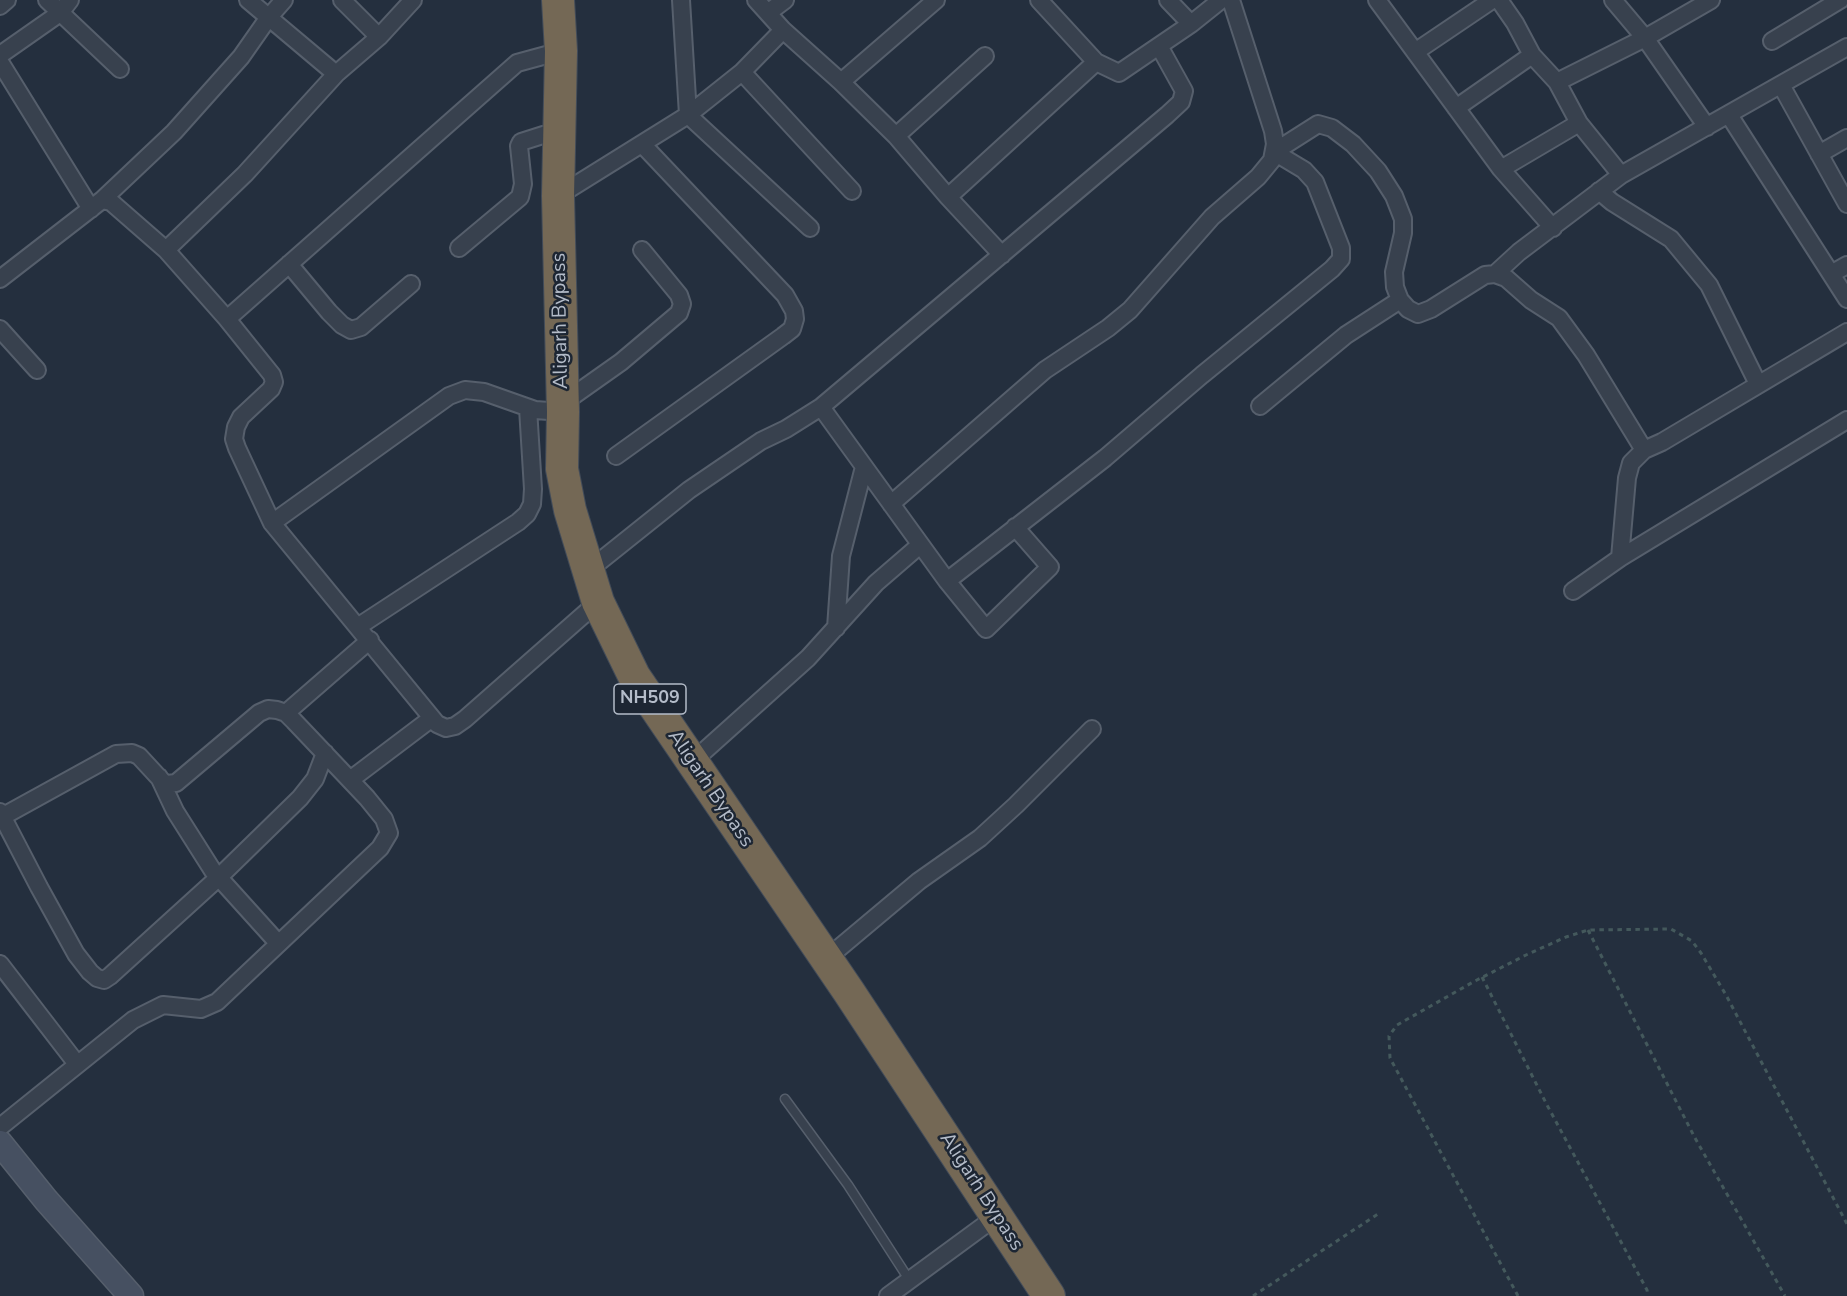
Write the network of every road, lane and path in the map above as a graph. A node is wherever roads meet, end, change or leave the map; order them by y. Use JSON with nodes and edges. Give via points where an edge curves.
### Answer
{"nodes":[{"id":1,"x":7,"y":0,"type":"edge"},
{"id":2,"x":47,"y":0,"type":"edge"},
{"id":3,"x":248,"y":0,"type":"edge"},
{"id":4,"x":284,"y":0,"type":"edge"},
{"id":5,"x":342,"y":0,"type":"edge"},
{"id":6,"x":413,"y":0,"type":"edge"},
{"id":7,"x":558,"y":0,"type":"edge"},
{"id":8,"x":681,"y":0,"type":"edge"},
{"id":9,"x":756,"y":0,"type":"edge"},
{"id":10,"x":785,"y":0,"type":"edge"},
{"id":11,"x":936,"y":0,"type":"edge"},
{"id":12,"x":1168,"y":0,"type":"edge"},
{"id":13,"x":1221,"y":0,"type":"edge"},
{"id":14,"x":1231,"y":0,"type":"edge"},
{"id":15,"x":1377,"y":0,"type":"edge"},
{"id":16,"x":1492,"y":0,"type":"edge"},
{"id":17,"x":1499,"y":0,"type":"edge"},
{"id":18,"x":1613,"y":0,"type":"edge"},
{"id":19,"x":1711,"y":0,"type":"edge"},
{"id":20,"x":1840,"y":0,"type":"edge"},
{"id":21,"x":1048,"y":3,"type":"edge"},
{"id":22,"x":0,"y":6,"type":"edge"},
{"id":23,"x":65,"y":7,"type":"edge"},
{"id":24,"x":769,"y":12,"type":"junction"},
{"id":25,"x":269,"y":17,"type":"junction"},
{"id":26,"x":1191,"y":24,"type":"junction"},
{"id":27,"x":783,"y":30,"type":"junction"},
{"id":28,"x":379,"y":37,"type":"junction"},
{"id":29,"x":1644,"y":38,"type":"junction"},
{"id":30,"x":1773,"y":41,"type":"dead end"},
{"id":31,"x":1159,"y":46,"type":"junction"},
{"id":32,"x":1847,"y":47,"type":"edge"},
{"id":33,"x":561,"y":51,"type":"junction"},
{"id":34,"x":1415,"y":52,"type":"junction"},
{"id":35,"x":0,"y":55,"type":"edge"},
{"id":36,"x":1532,"y":55,"type":"junction"},
{"id":37,"x":985,"y":56,"type":"dead end"},
{"id":38,"x":0,"y":62,"type":"edge"},
{"id":39,"x":1096,"y":62,"type":"junction"},
{"id":40,"x":120,"y":69,"type":"dead end"},
{"id":41,"x":742,"y":72,"type":"junction"},
{"id":42,"x":336,"y":74,"type":"junction"},
{"id":43,"x":841,"y":82,"type":"junction"},
{"id":44,"x":1557,"y":82,"type":"junction"},
{"id":45,"x":1781,"y":85,"type":"junction"},
{"id":46,"x":1456,"y":108,"type":"junction"},
{"id":47,"x":1729,"y":115,"type":"junction"},
{"id":48,"x":688,"y":116,"type":"junction"},
{"id":49,"x":1579,"y":123,"type":"junction"},
{"id":50,"x":1707,"y":127,"type":"junction"},
{"id":51,"x":551,"y":134,"type":"junction"},
{"id":52,"x":896,"y":136,"type":"junction"},
{"id":53,"x":1847,"y":138,"type":"edge"},
{"id":54,"x":642,"y":144,"type":"junction"},
{"id":55,"x":1274,"y":152,"type":"junction"},
{"id":56,"x":1819,"y":153,"type":"junction"},
{"id":57,"x":1501,"y":169,"type":"junction"},
{"id":58,"x":1621,"y":175,"type":"junction"},
{"id":59,"x":852,"y":190,"type":"dead end"},
{"id":60,"x":1599,"y":191,"type":"junction"},
{"id":61,"x":558,"y":196,"type":"junction"},
{"id":62,"x":948,"y":197,"type":"junction"},
{"id":63,"x":1847,"y":204,"type":"edge"},
{"id":64,"x":96,"y":205,"type":"junction"},
{"id":65,"x":810,"y":228,"type":"dead end"},
{"id":66,"x":1553,"y":228,"type":"junction"},
{"id":67,"x":459,"y":248,"type":"dead end"},
{"id":68,"x":166,"y":250,"type":"junction"},
{"id":69,"x":642,"y":250,"type":"dead end"},
{"id":70,"x":1002,"y":255,"type":"junction"},
{"id":71,"x":289,"y":264,"type":"junction"},
{"id":72,"x":1847,"y":265,"type":"edge"},
{"id":73,"x":1495,"y":274,"type":"junction"},
{"id":74,"x":1831,"y":274,"type":"junction"},
{"id":75,"x":0,"y":279,"type":"edge"},
{"id":76,"x":411,"y":284,"type":"dead end"},
{"id":77,"x":1847,"y":299,"type":"edge"},
{"id":78,"x":1400,"y":300,"type":"junction"},
{"id":79,"x":226,"y":319,"type":"junction"},
{"id":80,"x":0,"y":329,"type":"edge"},
{"id":81,"x":1847,"y":332,"type":"edge"},
{"id":82,"x":37,"y":370,"type":"dead end"},
{"id":83,"x":1758,"y":384,"type":"junction"},
{"id":84,"x":1260,"y":406,"type":"dead end"},
{"id":85,"x":820,"y":407,"type":"junction"},
{"id":86,"x":548,"y":409,"type":"junction"},
{"id":87,"x":1847,"y":420,"type":"edge"},
{"id":88,"x":1644,"y":450,"type":"junction"},
{"id":89,"x":616,"y":456,"type":"dead end"},
{"id":90,"x":864,"y":467,"type":"junction"},
{"id":91,"x":891,"y":504,"type":"junction"},
{"id":92,"x":272,"y":523,"type":"junction"},
{"id":93,"x":1015,"y":527,"type":"junction"},
{"id":94,"x":920,"y":545,"type":"junction"},
{"id":95,"x":1620,"y":558,"type":"junction"},
{"id":96,"x":588,"y":570,"type":"junction"},
{"id":97,"x":947,"y":581,"type":"junction"},
{"id":98,"x":1573,"y":591,"type":"dead end"},
{"id":99,"x":598,"y":602,"type":"junction"},
{"id":100,"x":359,"y":626,"type":"junction"},
{"id":101,"x":836,"y":628,"type":"junction"},
{"id":102,"x":370,"y":640,"type":"junction"},
{"id":103,"x":286,"y":713,"type":"junction"},
{"id":104,"x":432,"y":718,"type":"junction"},
{"id":105,"x":1092,"y":729,"type":"dead end"},
{"id":106,"x":325,"y":753,"type":"junction"},
{"id":107,"x":692,"y":762,"type":"junction"},
{"id":108,"x":159,"y":777,"type":"junction"},
{"id":109,"x":350,"y":780,"type":"junction"},
{"id":110,"x":1,"y":816,"type":"edge"},
{"id":111,"x":218,"y":878,"type":"junction"},
{"id":112,"x":1588,"y":930,"type":"junction"},
{"id":113,"x":278,"y":943,"type":"junction"},
{"id":114,"x":826,"y":958,"type":"junction"},
{"id":115,"x":0,"y":964,"type":"edge"},
{"id":116,"x":1482,"y":977,"type":"junction"},
{"id":117,"x":77,"y":1064,"type":"junction"},
{"id":118,"x":786,"y":1099,"type":"dead end"},
{"id":119,"x":0,"y":1127,"type":"edge"},
{"id":120,"x":0,"y":1143,"type":"edge"},
{"id":121,"x":1378,"y":1214,"type":"dead end"},
{"id":122,"x":985,"y":1224,"type":"junction"},
{"id":123,"x":1847,"y":1224,"type":"edge"},
{"id":124,"x":910,"y":1281,"type":"junction"},
{"id":125,"x":128,"y":1295,"type":"edge"},
{"id":126,"x":888,"y":1296,"type":"edge"},
{"id":127,"x":1049,"y":1296,"type":"edge"},
{"id":128,"x":1253,"y":1296,"type":"edge"},
{"id":129,"x":1518,"y":1296,"type":"edge"},
{"id":130,"x":1648,"y":1296,"type":"edge"},
{"id":131,"x":1785,"y":1296,"type":"edge"}],
"edges":[{"from":1,"to":22,"type":"street"},
{"from":2,"to":23,"type":"street"},
{"from":3,"to":25,"type":"street"},
{"from":4,"to":25,"type":"street"},
{"from":5,"to":28,"type":"street"},
{"from":6,"to":28,"type":"street"},
{"from":7,"to":33,"type":"highway","name":"Aligarh Bypass","number":"NH509"},
{"from":8,"to":48,"type":"street"},
{"from":9,"to":24,"type":"street"},
{"from":10,"to":24,"type":"street"},
{"from":11,"to":43,"type":"street"},
{"from":12,"to":26,"type":"street"},
{"from":13,"to":26,"type":"street"},
{"from":14,"to":55,"type":"street","via":[[1273,131]]},
{"from":15,"to":34,"type":"street"},
{"from":16,"to":34,"type":"street"},
{"from":17,"to":36,"type":"street"},
{"from":18,"to":29,"type":"street"},
{"from":19,"to":29,"type":"street"},
{"from":20,"to":30,"type":"street"},
{"from":21,"to":39,"type":"street"},
{"from":23,"to":35,"type":"street"},
{"from":23,"to":40,"type":"street"},
{"from":24,"to":27,"type":"street"},
{"from":25,"to":42,"type":"street"},
{"from":25,"to":64,"type":"street","via":[[241,57],[174,132]]},
{"from":26,"to":31,"type":"street"},
{"from":27,"to":41,"type":"street"},
{"from":27,"to":43,"type":"street"},
{"from":28,"to":42,"type":"street"},
{"from":29,"to":44,"type":"street"},
{"from":29,"to":50,"type":"street"},
{"from":31,"to":39,"type":"street","via":[[1119,73]]},
{"from":31,"to":70,"type":"street","via":[[1181,82],[1184,91],[1180,102]]},
{"from":32,"to":45,"type":"street"},
{"from":33,"to":51,"type":"highway","name":"Aligarh Bypass","number":"NH509"},
{"from":33,"to":71,"type":"street","via":[[517,63]]},
{"from":34,"to":46,"type":"street"},
{"from":36,"to":44,"type":"street"},
{"from":36,"to":46,"type":"street"},
{"from":37,"to":52,"type":"street"},
{"from":38,"to":64,"type":"street"},
{"from":39,"to":62,"type":"street"},
{"from":41,"to":48,"type":"street"},
{"from":41,"to":59,"type":"street"},
{"from":42,"to":68,"type":"street","via":[[245,174]]},
{"from":43,"to":52,"type":"street"},
{"from":44,"to":49,"type":"street"},
{"from":45,"to":47,"type":"street"},
{"from":45,"to":56,"type":"street"},
{"from":46,"to":57,"type":"street"},
{"from":47,"to":50,"type":"street"},
{"from":47,"to":74,"type":"street"},
{"from":48,"to":54,"type":"street"},
{"from":48,"to":65,"type":"street"},
{"from":49,"to":57,"type":"street"},
{"from":49,"to":58,"type":"street"},
{"from":50,"to":58,"type":"street"},
{"from":51,"to":61,"type":"highway","name":"Aligarh Bypass","number":"NH509"},
{"from":51,"to":67,"type":"street","via":[[525,140],[519,146],[523,184],[520,197]]},
{"from":52,"to":62,"type":"street"},
{"from":53,"to":56,"type":"street"},
{"from":54,"to":61,"type":"street"},
{"from":54,"to":89,"type":"street","via":[[786,295],[795,319],[792,329],[783,336]]},
{"from":55,"to":78,"type":"street","via":[[1318,124],[1332,128],[1353,144],[1378,171],[1403,219],[1394,272]]},
{"from":55,"to":91,"type":"street","via":[[1258,177],[1212,217],[1130,310],[1045,370]]},
{"from":55,"to":93,"type":"street","via":[[1304,170],[1315,182],[1341,248],[1341,259],[1105,458]]},
{"from":56,"to":63,"type":"street"},
{"from":57,"to":66,"type":"street"},
{"from":58,"to":60,"type":"street"},
{"from":60,"to":66,"type":"street"},
{"from":60,"to":83,"type":"street","via":[[1671,239],[1709,285]]},
{"from":61,"to":86,"type":"highway","name":"Aligarh Bypass","number":"NH509"},
{"from":62,"to":70,"type":"street"},
{"from":64,"to":68,"type":"street","via":[[111,202]]},
{"from":64,"to":75,"type":"street"},
{"from":66,"to":73,"type":"street"},
{"from":68,"to":79,"type":"street"},
{"from":69,"to":86,"type":"street","via":[[680,295],[679,313],[621,362]]},
{"from":70,"to":85,"type":"street"},
{"from":71,"to":76,"type":"street","via":[[329,312],[351,330],[361,327]]},
{"from":71,"to":79,"type":"street"},
{"from":72,"to":74,"type":"street"},
{"from":73,"to":78,"type":"street","via":[[1485,275],[1418,314]]},
{"from":73,"to":88,"type":"street","via":[[1559,318]]},
{"from":74,"to":77,"type":"street"},
{"from":78,"to":84,"type":"street","via":[[1346,335]]},
{"from":79,"to":92,"type":"street","via":[[274,382],[241,417],[234,439]]},
{"from":80,"to":82,"type":"street"},
{"from":81,"to":83,"type":"street"},
{"from":83,"to":88,"type":"street"},
{"from":85,"to":90,"type":"street"},
{"from":85,"to":96,"type":"street","via":[[689,490]]},
{"from":86,"to":92,"type":"street","via":[[484,392],[465,390],[449,396]]},
{"from":86,"to":96,"type":"highway","name":"Aligarh Bypass","number":"NH509","via":[[570,510]]},
{"from":86,"to":100,"type":"street","via":[[527,514]]},
{"from":87,"to":95,"type":"street"},
{"from":88,"to":95,"type":"street","via":[[1631,463],[1627,478]]},
{"from":90,"to":91,"type":"street"},
{"from":90,"to":101,"type":"street","via":[[840,556]]},
{"from":91,"to":94,"type":"street"},
{"from":92,"to":100,"type":"street"},
{"from":93,"to":97,"type":"street"},
{"from":93,"to":97,"type":"street","via":[[1050,567],[986,629]]},
{"from":94,"to":97,"type":"street"},
{"from":94,"to":101,"type":"street","via":[[876,584]]},
{"from":95,"to":98,"type":"street"},
{"from":96,"to":99,"type":"highway","name":"Aligarh Bypass","number":"NH509"},
{"from":99,"to":104,"type":"street","via":[[455,726],[446,728]]},
{"from":99,"to":107,"type":"highway","name":"Aligarh Bypass","number":"NH509","via":[[634,676]]},
{"from":100,"to":102,"type":"street"},
{"from":101,"to":107,"type":"street"},
{"from":102,"to":103,"type":"street"},
{"from":102,"to":104,"type":"street"},
{"from":103,"to":106,"type":"street"},
{"from":103,"to":108,"type":"street","via":[[268,709],[259,713],[176,783],[167,784]]},
{"from":104,"to":109,"type":"street"},
{"from":105,"to":114,"type":"street","via":[[996,824]]},
{"from":106,"to":109,"type":"street"},
{"from":106,"to":111,"type":"street","via":[[306,792]]},
{"from":107,"to":114,"type":"highway","name":"Aligarh Bypass","number":"NH509"},
{"from":108,"to":110,"type":"street","via":[[139,756],[117,754]]},
{"from":108,"to":111,"type":"street","via":[[175,811]]},
{"from":109,"to":113,"type":"street","via":[[384,819],[389,833],[380,848]]},
{"from":110,"to":111,"type":"street","via":[[64,934],[97,978],[104,980],[110,976]]},
{"from":111,"to":113,"type":"street"},
{"from":112,"to":116,"type":"path"},
{"from":112,"to":123,"type":"path","via":[[1671,929],[1692,941],[1726,995]]},
{"from":112,"to":131,"type":"path","via":[[1695,1138]]},
{"from":113,"to":117,"type":"street","via":[[210,1007],[201,1010],[163,1005],[126,1025]]},
{"from":114,"to":122,"type":"highway","name":"Aligarh Bypass","number":"NH509"},
{"from":115,"to":117,"type":"street"},
{"from":116,"to":129,"type":"path","via":[[1397,1025],[1389,1036],[1390,1058]]},
{"from":116,"to":130,"type":"path"},
{"from":117,"to":119,"type":"street"},
{"from":118,"to":124,"type":"lane"},
{"from":120,"to":125,"type":"street"},
{"from":121,"to":128,"type":"path"},
{"from":122,"to":124,"type":"street"},
{"from":122,"to":127,"type":"highway","name":"Aligarh Bypass","number":"NH509"},
{"from":124,"to":126,"type":"street"}]}
